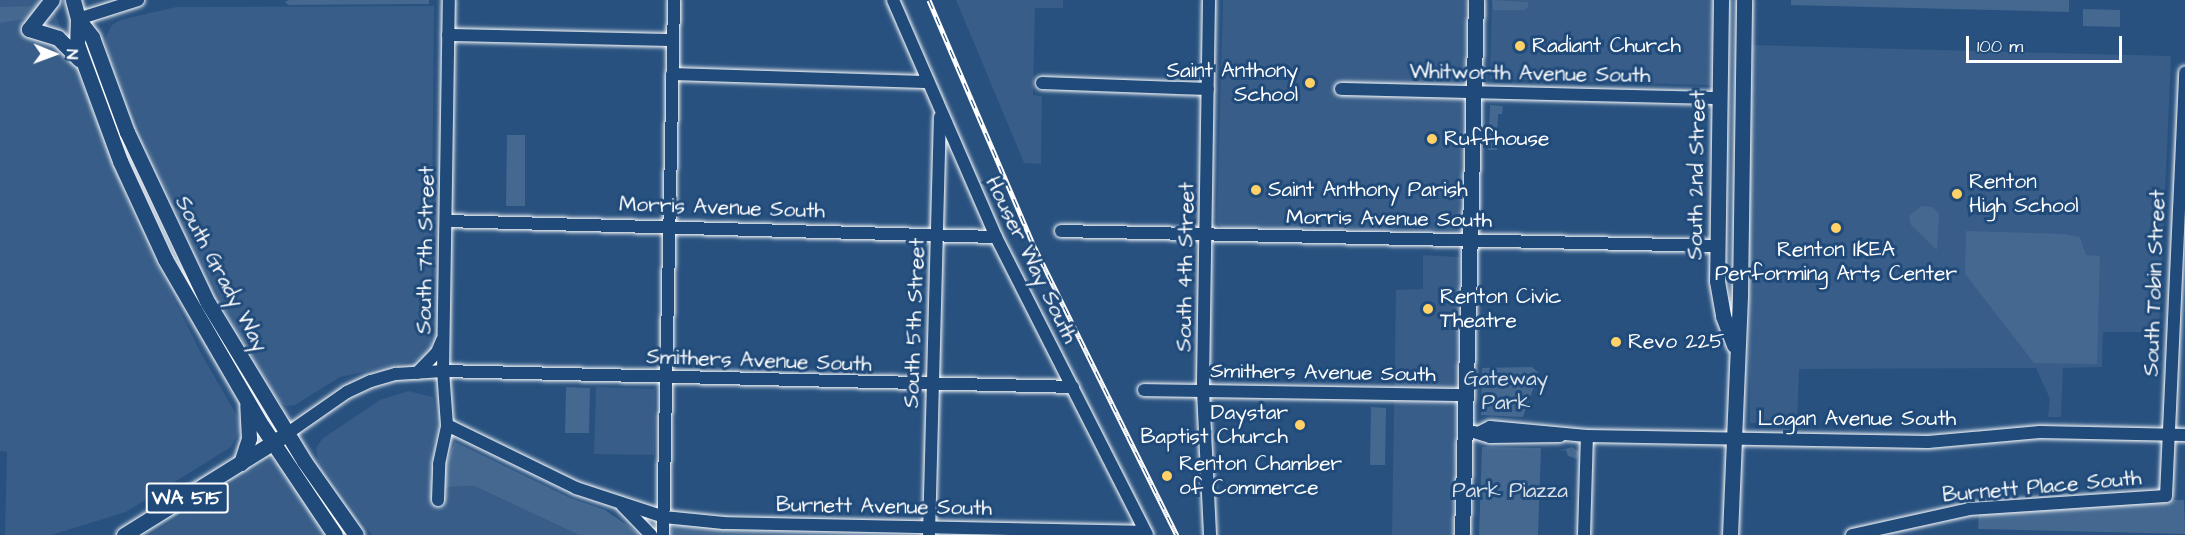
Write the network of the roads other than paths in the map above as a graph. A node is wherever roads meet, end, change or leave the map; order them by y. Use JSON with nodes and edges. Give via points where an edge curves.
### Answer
{"nodes":[{"id":1,"x":52,"y":0,"type":"edge"},
{"id":2,"x":73,"y":0,"type":"edge"},
{"id":3,"x":138,"y":0,"type":"edge"},
{"id":4,"x":449,"y":0,"type":"edge"},
{"id":5,"x":674,"y":0,"type":"edge"},
{"id":6,"x":893,"y":0,"type":"edge"},
{"id":7,"x":1209,"y":0,"type":"edge"},
{"id":8,"x":1476,"y":0,"type":"edge"},
{"id":9,"x":1721,"y":0,"type":"edge"},
{"id":10,"x":1744,"y":0,"type":"edge"},
{"id":11,"x":78,"y":19,"type":"junction"},
{"id":12,"x":448,"y":35,"type":"junction"},
{"id":13,"x":673,"y":40,"type":"junction"},
{"id":14,"x":86,"y":68,"type":"junction"},
{"id":15,"x":2185,"y":72,"type":"edge"},
{"id":16,"x":672,"y":74,"type":"junction"},
{"id":17,"x":925,"y":82,"type":"junction"},
{"id":18,"x":1042,"y":83,"type":"dead end"},
{"id":19,"x":1208,"y":89,"type":"junction"},
{"id":20,"x":1341,"y":89,"type":"dead end"},
{"id":21,"x":1473,"y":92,"type":"junction"},
{"id":22,"x":1718,"y":98,"type":"junction"},
{"id":23,"x":940,"y":113,"type":"junction"},
{"id":24,"x":128,"y":178,"type":"junction"},
{"id":25,"x":163,"y":210,"type":"junction"},
{"id":26,"x":145,"y":215,"type":"junction"},
{"id":27,"x":446,"y":221,"type":"junction"},
{"id":28,"x":669,"y":226,"type":"junction"},
{"id":29,"x":1061,"y":231,"type":"dead end"},
{"id":30,"x":937,"y":234,"type":"junction"},
{"id":31,"x":1207,"y":235,"type":"junction"},
{"id":32,"x":996,"y":237,"type":"junction"},
{"id":33,"x":1470,"y":241,"type":"junction"},
{"id":34,"x":1716,"y":246,"type":"junction"},
{"id":35,"x":186,"y":257,"type":"junction"},
{"id":36,"x":202,"y":327,"type":"junction"},
{"id":37,"x":222,"y":327,"type":"junction"},
{"id":38,"x":444,"y":336,"type":"junction"},
{"id":39,"x":1735,"y":348,"type":"junction"},
{"id":40,"x":443,"y":371,"type":"junction"},
{"id":41,"x":417,"y":373,"type":"junction"},
{"id":42,"x":666,"y":378,"type":"junction"},
{"id":43,"x":933,"y":386,"type":"junction"},
{"id":44,"x":1073,"y":387,"type":"junction"},
{"id":45,"x":1144,"y":390,"type":"dead end"},
{"id":46,"x":1203,"y":391,"type":"junction"},
{"id":47,"x":1466,"y":395,"type":"junction"},
{"id":48,"x":247,"y":402,"type":"junction"},
{"id":49,"x":447,"y":425,"type":"junction"},
{"id":50,"x":1473,"y":432,"type":"junction"},
{"id":51,"x":288,"y":433,"type":"junction"},
{"id":52,"x":2169,"y":434,"type":"junction"},
{"id":53,"x":2185,"y":435,"type":"edge"},
{"id":54,"x":1587,"y":436,"type":"junction"},
{"id":55,"x":1732,"y":438,"type":"junction"},
{"id":56,"x":272,"y":443,"type":"junction"},
{"id":57,"x":241,"y":464,"type":"junction"},
{"id":58,"x":2166,"y":496,"type":"joint"},
{"id":59,"x":438,"y":500,"type":"dead end"},
{"id":60,"x":621,"y":504,"type":"junction"},
{"id":61,"x":664,"y":517,"type":"junction"},
{"id":62,"x":929,"y":531,"type":"edge"},
{"id":63,"x":1146,"y":534,"type":"edge"},
{"id":64,"x":124,"y":535,"type":"edge"},
{"id":65,"x":335,"y":535,"type":"edge"},
{"id":66,"x":356,"y":535,"type":"edge"},
{"id":67,"x":651,"y":535,"type":"edge"},
{"id":68,"x":663,"y":535,"type":"edge"},
{"id":69,"x":1210,"y":535,"type":"edge"},
{"id":70,"x":1462,"y":535,"type":"edge"},
{"id":71,"x":1584,"y":535,"type":"edge"},
{"id":72,"x":1730,"y":535,"type":"edge"},
{"id":73,"x":1852,"y":535,"type":"edge"}],
"edges":[{"from":1,"to":14,"type":"main road","via":[[29,29],[64,42]]},
{"from":2,"to":11,"type":"main road","name":"South Grady Way"},
{"from":3,"to":11,"type":"street"},
{"from":4,"to":12,"type":"street","name":"South 7th Street"},
{"from":5,"to":13,"type":"street"},
{"from":6,"to":17,"type":"street","name":"Houser Way South"},
{"from":7,"to":19,"type":"street","name":"South 4th Street"},
{"from":8,"to":21,"type":"main road"},
{"from":9,"to":22,"type":"main road","name":"South 2nd Street"},
{"from":10,"to":39,"type":"main road","name":"South 2nd Street","via":[[1741,283]]},
{"from":11,"to":14,"type":"main road","name":"South Grady Way","via":[[77,44]]},
{"from":11,"to":25,"type":"main road","name":"South Grady Way","via":[[92,37],[127,132]]},
{"from":12,"to":13,"type":"street"},
{"from":12,"to":27,"type":"street","name":"South 7th Street"},
{"from":13,"to":16,"type":"street"},
{"from":14,"to":24,"type":"main road","name":"South Grady Way"},
{"from":15,"to":52,"type":"street","name":"South Tobin Street"},
{"from":16,"to":17,"type":"street"},
{"from":16,"to":28,"type":"street"},
{"from":17,"to":23,"type":"street","name":"Houser Way South"},
{"from":18,"to":19,"type":"street"},
{"from":19,"to":31,"type":"street","name":"South 4th Street"},
{"from":20,"to":21,"type":"street","name":"Whitworth Avenue South"},
{"from":21,"to":22,"type":"street","name":"Whitworth Avenue South"},
{"from":21,"to":33,"type":"main road"},
{"from":22,"to":34,"type":"main road","name":"South 2nd Street"},
{"from":23,"to":30,"type":"street","name":"South 5th Street"},
{"from":23,"to":32,"type":"street","name":"Houser Way South"},
{"from":24,"to":25,"type":"main road","via":[[138,181],[153,206]]},
{"from":24,"to":26,"type":"main road","name":"South Grady Way"},
{"from":25,"to":35,"type":"main road","name":"South Grady Way"},
{"from":26,"to":35,"type":"main road","via":[[160,224],[175,254]]},
{"from":26,"to":36,"type":"main road","name":"South Grady Way"},
{"from":27,"to":28,"type":"street","name":"Morris Avenue South"},
{"from":27,"to":38,"type":"street","name":"South 7th Street"},
{"from":28,"to":30,"type":"street","name":"Morris Avenue South"},
{"from":28,"to":42,"type":"street"},
{"from":29,"to":31,"type":"street","name":"Morris Avenue South"},
{"from":30,"to":32,"type":"street","name":"Morris Avenue South"},
{"from":30,"to":43,"type":"street","name":"South 5th Street"},
{"from":31,"to":33,"type":"street","name":"Morris Avenue South"},
{"from":31,"to":46,"type":"street","name":"South 4th Street"},
{"from":32,"to":44,"type":"street","name":"Houser Way South"},
{"from":33,"to":34,"type":"street","name":"Morris Avenue South"},
{"from":33,"to":47,"type":"main road"},
{"from":34,"to":39,"type":"main road","name":"South 2nd Street","via":[[1723,316]]},
{"from":35,"to":37,"type":"main road","name":"South Grady Way"},
{"from":36,"to":37,"type":"main road"},
{"from":36,"to":48,"type":"main road","name":"South Grady Way"},
{"from":37,"to":51,"type":"main road","name":"South Grady Way"},
{"from":38,"to":40,"type":"street","name":"South 7th Street"},
{"from":38,"to":41,"type":"street","via":[[437,352]]},
{"from":39,"to":55,"type":"main road","name":"South 2nd Street"},
{"from":40,"to":41,"type":"street","name":"Smithers Avenue South"},
{"from":40,"to":42,"type":"street","name":"Smithers Avenue South"},
{"from":40,"to":49,"type":"street","name":"South 7th Street"},
{"from":41,"to":51,"type":"street","name":"Smithers Avenue South","via":[[396,374],[347,392]]},
{"from":42,"to":43,"type":"street","name":"Smithers Avenue South"},
{"from":42,"to":61,"type":"street"},
{"from":43,"to":44,"type":"street","name":"Smithers Avenue South"},
{"from":43,"to":62,"type":"street","name":"South 5th Street"},
{"from":44,"to":63,"type":"street","name":"Houser Way South"},
{"from":45,"to":46,"type":"street","name":"Smithers Avenue South"},
{"from":46,"to":47,"type":"street","name":"Smithers Avenue South"},
{"from":46,"to":69,"type":"street","name":"South 4th Street"},
{"from":47,"to":50,"type":"main road"},
{"from":48,"to":56,"type":"main road","name":"South Grady Way"},
{"from":48,"to":57,"type":"main road","via":[[249,438]]},
{"from":49,"to":59,"type":"street","name":"South 7th Street","via":[[438,464]]},
{"from":49,"to":60,"type":"street","name":"Burnett Avenue South","via":[[576,488]]},
{"from":50,"to":54,"type":"street","name":"Logan Avenue South","via":[[1490,427]]},
{"from":50,"to":70,"type":"main road"},
{"from":51,"to":56,"type":"main road","number":"WA 515"},
{"from":51,"to":66,"type":"main road","name":"South Grady Way"},
{"from":52,"to":53,"type":"street","name":"Logan Avenue South"},
{"from":52,"to":55,"type":"street","name":"Logan Avenue South","via":[[2040,432],[1928,442]]},
{"from":52,"to":58,"type":"street","name":"South Tobin Street"},
{"from":54,"to":55,"type":"street","name":"Logan Avenue South"},
{"from":54,"to":71,"type":"street"},
{"from":55,"to":72,"type":"main road","name":"South 2nd Street"},
{"from":56,"to":57,"type":"main road","number":"WA 515"},
{"from":56,"to":65,"type":"main road","name":"South Grady Way"},
{"from":57,"to":64,"type":"main road","number":"WA 515"},
{"from":58,"to":73,"type":"street","name":"Burnett Place South","via":[[1969,510]]},
{"from":60,"to":61,"type":"street","name":"Burnett Avenue South"},
{"from":60,"to":67,"type":"street","name":"Burnett Avenue South"},
{"from":61,"to":62,"type":"street","name":"Burnett Avenue South"},
{"from":61,"to":68,"type":"street"},
{"from":62,"to":63,"type":"street","name":"Burnett Avenue South"}]}
